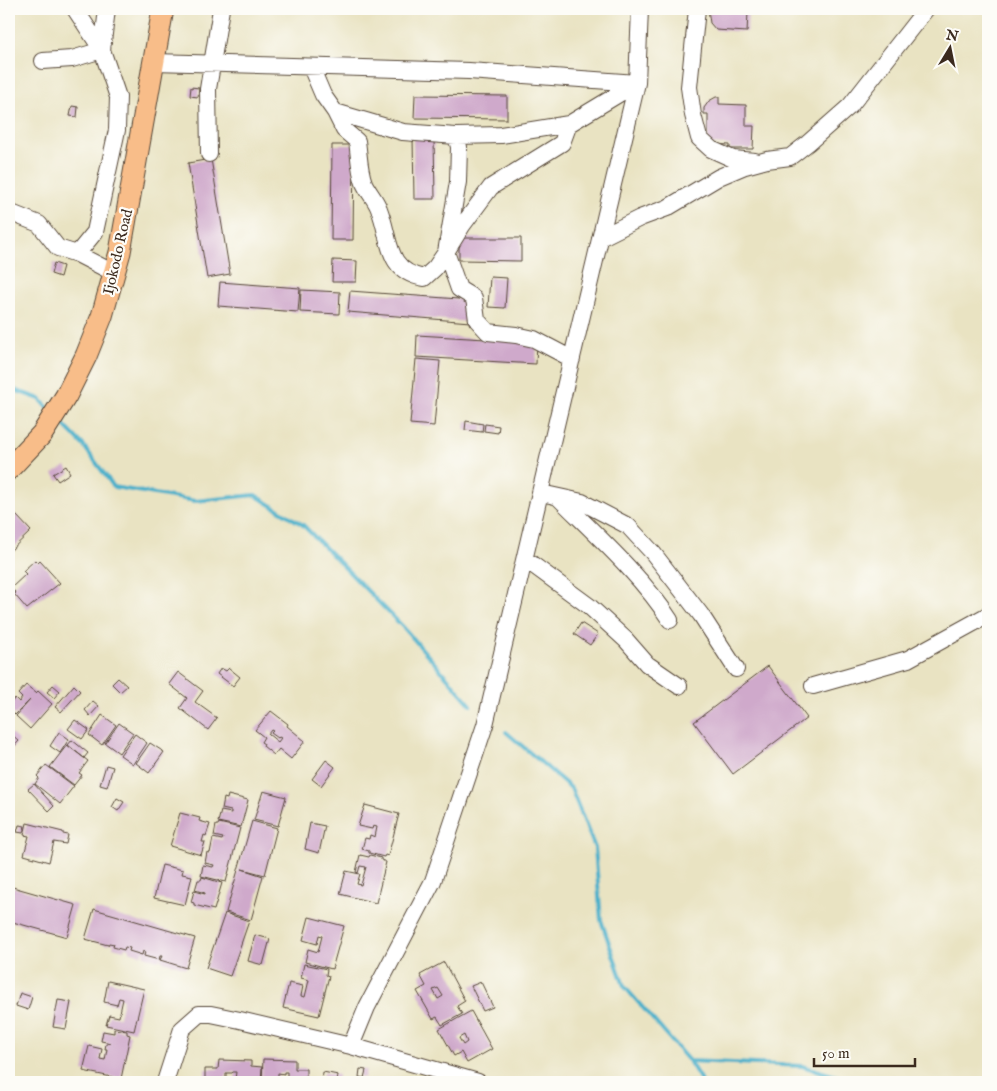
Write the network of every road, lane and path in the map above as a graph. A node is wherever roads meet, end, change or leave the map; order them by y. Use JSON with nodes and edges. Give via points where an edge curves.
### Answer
{"nodes":[{"id":1,"x":75,"y":9,"type":"edge"},
{"id":2,"x":107,"y":9,"type":"edge"},
{"id":3,"x":163,"y":9,"type":"edge"},
{"id":4,"x":221,"y":9,"type":"edge"},
{"id":5,"x":640,"y":9,"type":"edge"},
{"id":6,"x":697,"y":9,"type":"edge"},
{"id":7,"x":926,"y":9,"type":"edge"},
{"id":8,"x":102,"y":50,"type":"junction"},
{"id":9,"x":43,"y":61,"type":"dead end"},
{"id":10,"x":154,"y":62,"type":"junction"},
{"id":11,"x":212,"y":64,"type":"junction"},
{"id":12,"x":311,"y":67,"type":"junction"},
{"id":13,"x":637,"y":83,"type":"junction"},
{"id":14,"x":335,"y":112,"type":"junction"},
{"id":15,"x":569,"y":124,"type":"junction"},
{"id":16,"x":456,"y":136,"type":"junction"},
{"id":17,"x":209,"y":154,"type":"dead end"},
{"id":18,"x":760,"y":162,"type":"junction"},
{"id":19,"x":9,"y":212,"type":"edge"},
{"id":20,"x":600,"y":238,"type":"junction"},
{"id":21,"x":446,"y":252,"type":"junction"},
{"id":22,"x":78,"y":254,"type":"junction"},
{"id":23,"x":114,"y":273,"type":"junction"},
{"id":24,"x":572,"y":360,"type":"junction"},
{"id":25,"x":9,"y":469,"type":"edge"},
{"id":26,"x":541,"y":493,"type":"junction"},
{"id":27,"x":558,"y":497,"type":"junction"},
{"id":28,"x":525,"y":559,"type":"junction"},
{"id":29,"x":988,"y":615,"type":"edge"},
{"id":30,"x":670,"y":620,"type":"dead end"},
{"id":31,"x":736,"y":669,"type":"dead end"},
{"id":32,"x":679,"y":686,"type":"dead end"},
{"id":33,"x":813,"y":686,"type":"dead end"},
{"id":34,"x":351,"y":1046,"type":"junction"},
{"id":35,"x":165,"y":1082,"type":"edge"},
{"id":36,"x":478,"y":1082,"type":"edge"}],
"edges":[{"from":1,"to":8,"type":"street"},
{"from":2,"to":8,"type":"street"},
{"from":3,"to":10,"type":"main road","name":"Ijokodo Road"},
{"from":4,"to":11,"type":"street"},
{"from":5,"to":13,"type":"street"},
{"from":6,"to":18,"type":"street","via":[[689,87],[699,138],[711,149],[733,159]]},
{"from":7,"to":18,"type":"street","via":[[850,106],[790,157]]},
{"from":8,"to":9,"type":"street","via":[[72,59]]},
{"from":8,"to":22,"type":"street","via":[[118,97],[117,130],[95,232]]},
{"from":10,"to":11,"type":"street"},
{"from":10,"to":23,"type":"main road","name":"Ijokodo Road"},
{"from":11,"to":12,"type":"street"},
{"from":11,"to":17,"type":"street","via":[[208,89]]},
{"from":12,"to":13,"type":"street","via":[[469,71]]},
{"from":12,"to":14,"type":"street"},
{"from":13,"to":15,"type":"street"},
{"from":13,"to":20,"type":"street"},
{"from":14,"to":16,"type":"street","via":[[403,132]]},
{"from":14,"to":21,"type":"street","via":[[344,130],[357,141],[364,182],[379,209],[389,250],[401,269],[424,278]]},
{"from":15,"to":16,"type":"street","via":[[501,135]]},
{"from":15,"to":21,"type":"street","via":[[562,143],[491,187]]},
{"from":16,"to":21,"type":"street","via":[[459,147],[458,182]]},
{"from":18,"to":20,"type":"street","via":[[719,177],[667,208]]},
{"from":19,"to":22,"type":"street","via":[[39,224],[58,248]]},
{"from":20,"to":24,"type":"street"},
{"from":21,"to":24,"type":"street","via":[[459,289],[474,298],[477,320],[488,332],[534,340]]},
{"from":22,"to":23,"type":"street"},
{"from":23,"to":25,"type":"main road","name":"Ijokodo Road","via":[[99,324],[66,396],[42,434]]},
{"from":24,"to":26,"type":"street"},
{"from":26,"to":27,"type":"street"},
{"from":26,"to":28,"type":"street"},
{"from":27,"to":30,"type":"street","via":[[619,558]]},
{"from":27,"to":31,"type":"street","via":[[582,502],[628,526],[653,552],[701,615]]},
{"from":28,"to":32,"type":"street","via":[[589,606],[647,664]]},
{"from":28,"to":34,"type":"street","via":[[485,725],[432,881],[367,1006]]},
{"from":29,"to":33,"type":"street","via":[[908,658]]},
{"from":34,"to":35,"type":"street","via":[[240,1020],[199,1014],[182,1029]]},
{"from":34,"to":36,"type":"street"}]}
